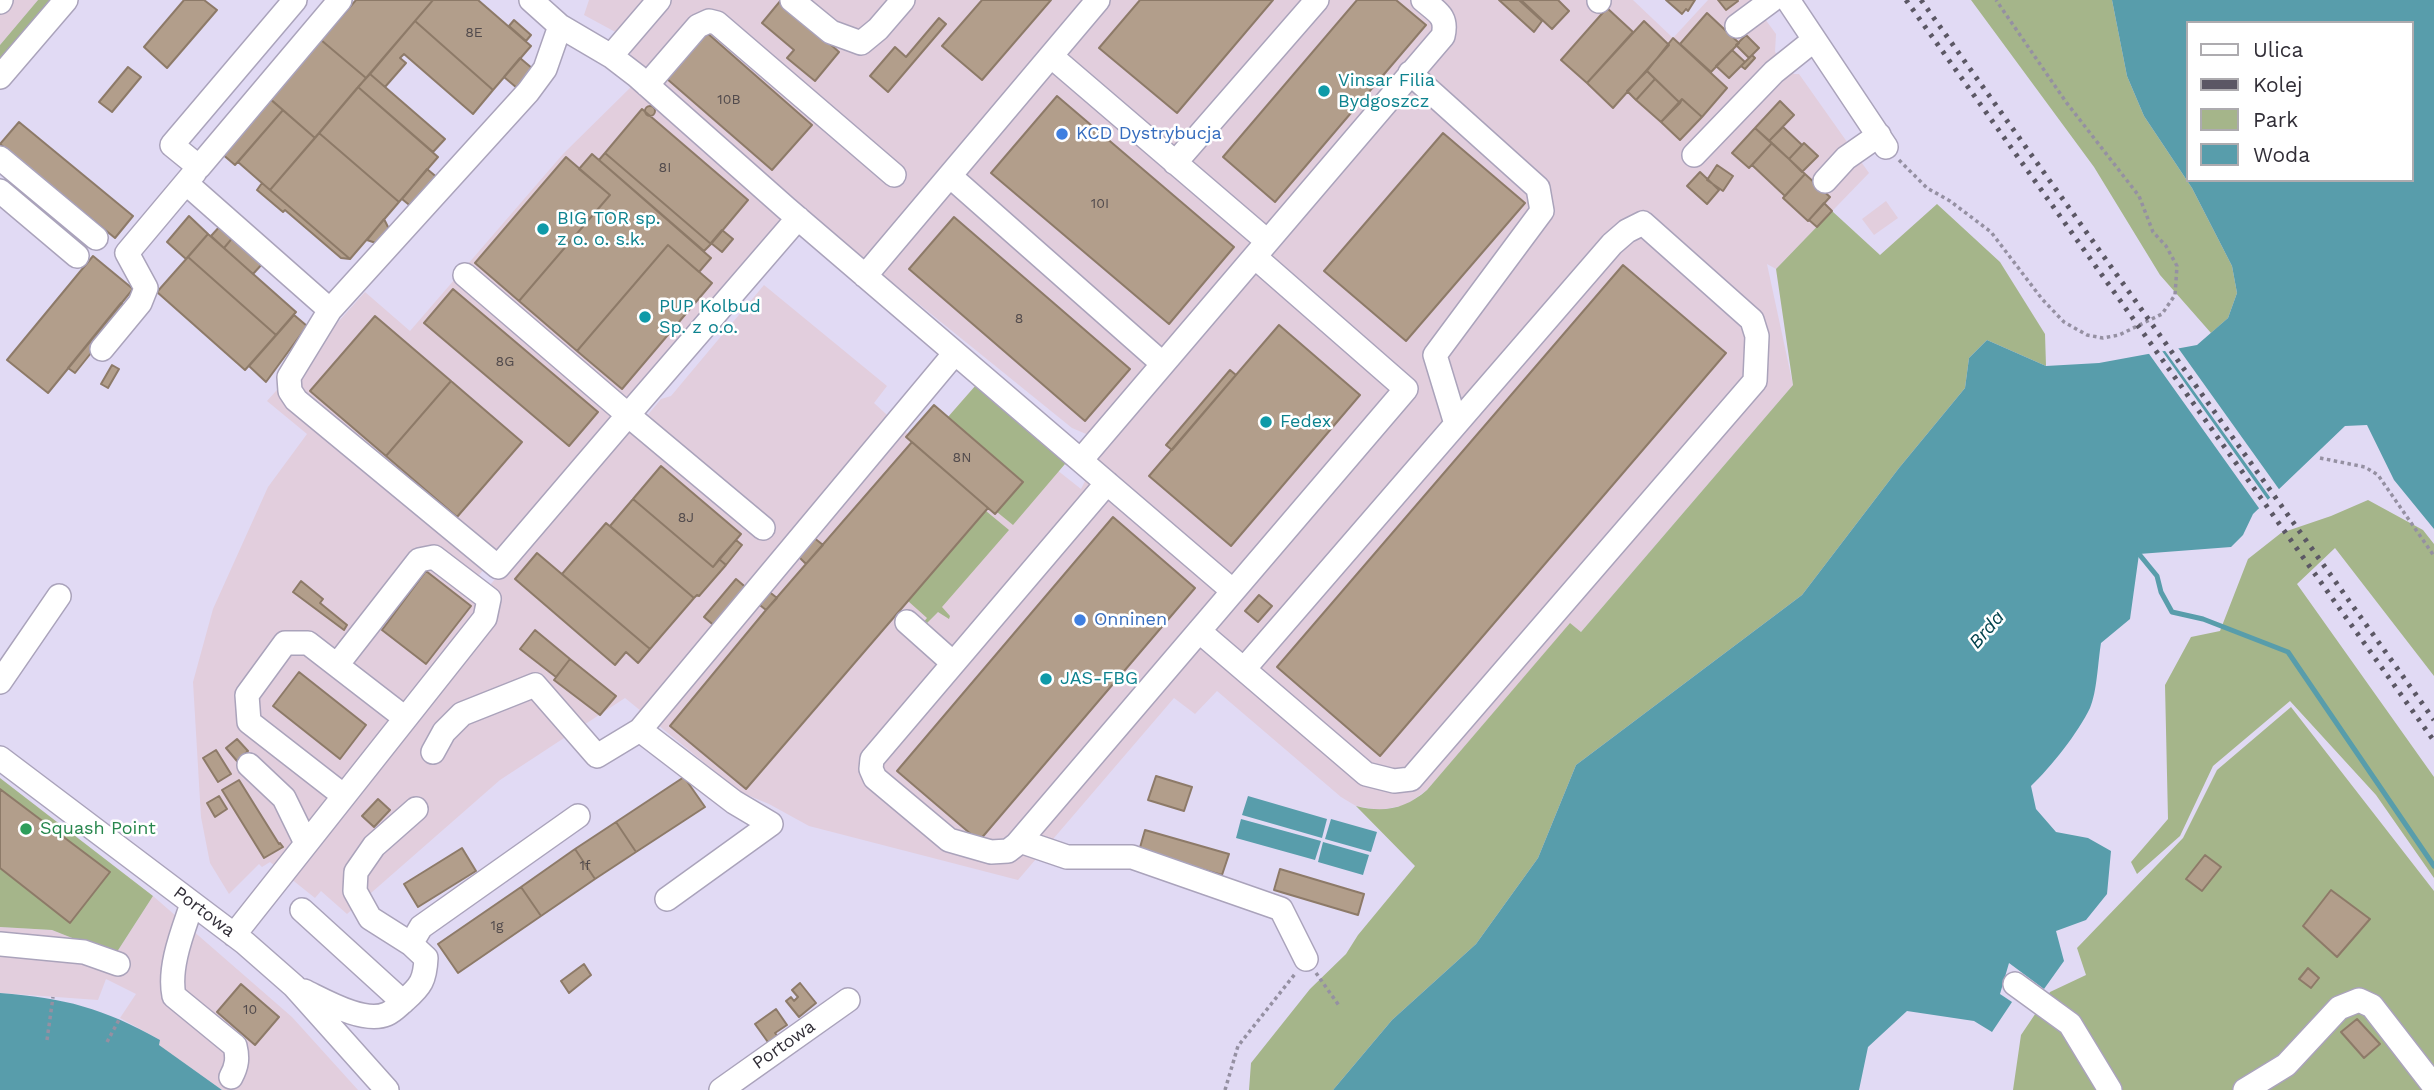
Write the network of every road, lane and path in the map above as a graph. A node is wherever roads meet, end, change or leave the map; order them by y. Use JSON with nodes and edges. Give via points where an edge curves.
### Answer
{"nodes":[{"id":1,"x":66,"y":0,"type":"edge"},
{"id":2,"x":295,"y":0,"type":"edge"},
{"id":3,"x":340,"y":0,"type":"edge"},
{"id":4,"x":531,"y":0,"type":"edge"},
{"id":5,"x":659,"y":0,"type":"edge"},
{"id":6,"x":792,"y":0,"type":"edge"},
{"id":7,"x":903,"y":0,"type":"edge"},
{"id":8,"x":1098,"y":0,"type":"edge"},
{"id":9,"x":1317,"y":0,"type":"edge"},
{"id":10,"x":1423,"y":0,"type":"edge"},
{"id":11,"x":1772,"y":0,"type":"edge"},
{"id":12,"x":1787,"y":0,"type":"edge"},
{"id":13,"x":1996,"y":0,"type":"edge"},
{"id":14,"x":560,"y":26,"type":"junction"},
{"id":15,"x":1737,"y":26,"type":"dead end"},
{"id":16,"x":1814,"y":40,"type":"junction"},
{"id":17,"x":611,"y":56,"type":"junction"},
{"id":18,"x":1051,"y":56,"type":"junction"},
{"id":19,"x":1410,"y":73,"type":"junction"},
{"id":20,"x":0,"y":77,"type":"edge"},
{"id":21,"x":647,"y":85,"type":"junction"},
{"id":22,"x":1882,"y":141,"type":"junction"},
{"id":23,"x":1694,"y":155,"type":"dead end"},
{"id":24,"x":0,"y":158,"type":"edge"},
{"id":25,"x":1175,"y":163,"type":"junction"},
{"id":26,"x":193,"y":175,"type":"junction"},
{"id":27,"x":894,"y":175,"type":"dead end"},
{"id":28,"x":950,"y":176,"type":"junction"},
{"id":29,"x":1825,"y":181,"type":"dead end"},
{"id":30,"x":0,"y":191,"type":"edge"},
{"id":31,"x":798,"y":218,"type":"junction"},
{"id":32,"x":96,"y":238,"type":"dead end"},
{"id":33,"x":1261,"y":249,"type":"junction"},
{"id":34,"x":77,"y":256,"type":"dead end"},
{"id":35,"x":465,"y":275,"type":"dead end"},
{"id":36,"x":865,"y":276,"type":"junction"},
{"id":37,"x":330,"y":310,"type":"junction"},
{"id":38,"x":102,"y":349,"type":"dead end"},
{"id":39,"x":955,"y":353,"type":"junction"},
{"id":40,"x":1163,"y":364,"type":"junction"},
{"id":41,"x":628,"y":415,"type":"junction"},
{"id":42,"x":1456,"y":424,"type":"junction"},
{"id":43,"x":2320,"y":458,"type":"dead end"},
{"id":44,"x":1081,"y":460,"type":"junction"},
{"id":45,"x":1107,"y":483,"type":"junction"},
{"id":46,"x":763,"y":528,"type":"dead end"},
{"id":47,"x":2434,"y":556,"type":"edge"},
{"id":48,"x":1233,"y":592,"type":"junction"},
{"id":49,"x":59,"y":596,"type":"dead end"},
{"id":50,"x":907,"y":622,"type":"dead end"},
{"id":51,"x":1199,"y":631,"type":"junction"},
{"id":52,"x":953,"y":663,"type":"junction"},
{"id":53,"x":337,"y":665,"type":"junction"},
{"id":54,"x":1244,"y":669,"type":"junction"},
{"id":55,"x":0,"y":682,"type":"edge"},
{"id":56,"x":405,"y":718,"type":"junction"},
{"id":57,"x":640,"y":730,"type":"junction"},
{"id":58,"x":433,"y":752,"type":"dead end"},
{"id":59,"x":0,"y":758,"type":"edge"},
{"id":60,"x":249,"y":765,"type":"dead end"},
{"id":61,"x":344,"y":796,"type":"junction"},
{"id":62,"x":416,"y":809,"type":"dead end"},
{"id":63,"x":578,"y":816,"type":"dead end"},
{"id":64,"x":1020,"y":841,"type":"junction"},
{"id":65,"x":306,"y":843,"type":"junction"},
{"id":66,"x":667,"y":900,"type":"dead end"},
{"id":67,"x":192,"y":904,"type":"junction"},
{"id":68,"x":302,"y":910,"type":"dead end"},
{"id":69,"x":234,"y":935,"type":"junction"},
{"id":70,"x":0,"y":944,"type":"edge"},
{"id":71,"x":411,"y":944,"type":"junction"},
{"id":72,"x":1306,"y":959,"type":"junction"},
{"id":73,"x":118,"y":964,"type":"dead end"},
{"id":74,"x":2015,"y":984,"type":"dead end"},
{"id":75,"x":294,"y":986,"type":"junction"},
{"id":76,"x":53,"y":997,"type":"dead end"},
{"id":77,"x":848,"y":1000,"type":"dead end"},
{"id":78,"x":403,"y":1002,"type":"junction"},
{"id":79,"x":1340,"y":1007,"type":"dead end"},
{"id":80,"x":120,"y":1018,"type":"dead end"},
{"id":81,"x":47,"y":1041,"type":"dead end"},
{"id":82,"x":107,"y":1042,"type":"dead end"},
{"id":83,"x":230,"y":1077,"type":"dead end"},
{"id":84,"x":2434,"y":1086,"type":"edge"},
{"id":85,"x":387,"y":1090,"type":"edge"},
{"id":86,"x":721,"y":1090,"type":"edge"},
{"id":87,"x":1225,"y":1090,"type":"edge"},
{"id":88,"x":2110,"y":1090,"type":"edge"},
{"id":89,"x":2245,"y":1090,"type":"edge"}],
"edges":[{"from":1,"to":20,"type":"street"},
{"from":2,"to":26,"type":"street","via":[[172,145]]},
{"from":3,"to":26,"type":"street"},
{"from":4,"to":14,"type":"street"},
{"from":5,"to":17,"type":"street"},
{"from":6,"to":7,"type":"street","via":[[831,32],[861,43]]},
{"from":8,"to":18,"type":"street"},
{"from":9,"to":25,"type":"street"},
{"from":10,"to":19,"type":"street","via":[[1443,18],[1445,29]]},
{"from":11,"to":15,"type":"street"},
{"from":12,"to":16,"type":"street"},
{"from":13,"to":22,"type":"path","via":[[2138,196],[2153,232],[2177,266],[2175,295],[2162,314],[2103,338],[2064,322],[1991,232],[1927,188]]},
{"from":14,"to":17,"type":"street"},
{"from":14,"to":37,"type":"street","via":[[545,69],[528,92]]},
{"from":16,"to":22,"type":"street"},
{"from":16,"to":23,"type":"street","via":[[1774,72]]},
{"from":17,"to":21,"type":"street"},
{"from":18,"to":25,"type":"street"},
{"from":18,"to":28,"type":"street"},
{"from":19,"to":33,"type":"street"},
{"from":19,"to":42,"type":"street","via":[[1538,188],[1542,211],[1435,355]]},
{"from":21,"to":27,"type":"street","via":[[698,26],[716,23]]},
{"from":21,"to":31,"type":"street"},
{"from":22,"to":29,"type":"street","via":[[1846,158]]},
{"from":24,"to":32,"type":"street"},
{"from":25,"to":33,"type":"street"},
{"from":26,"to":37,"type":"street"},
{"from":26,"to":38,"type":"street","via":[[127,253],[146,288],[140,303]]},
{"from":28,"to":36,"type":"street"},
{"from":28,"to":40,"type":"street"},
{"from":30,"to":34,"type":"street"},
{"from":31,"to":36,"type":"street"},
{"from":31,"to":41,"type":"street"},
{"from":33,"to":40,"type":"street"},
{"from":33,"to":48,"type":"street","via":[[1406,389]]},
{"from":35,"to":41,"type":"street"},
{"from":36,"to":39,"type":"street"},
{"from":37,"to":41,"type":"street","via":[[289,377],[290,391],[498,567]]},
{"from":39,"to":44,"type":"street"},
{"from":39,"to":57,"type":"street"},
{"from":40,"to":44,"type":"street"},
{"from":41,"to":46,"type":"street"},
{"from":42,"to":54,"type":"street"},
{"from":42,"to":54,"type":"street","via":[[1612,244],[1643,223],[1752,320],[1757,336],[1755,381],[1411,779],[1394,781],[1366,774]]},
{"from":43,"to":47,"type":"path","via":[[2365,467],[2378,475]]},
{"from":44,"to":45,"type":"street"},
{"from":45,"to":48,"type":"street"},
{"from":45,"to":52,"type":"street"},
{"from":48,"to":51,"type":"street"},
{"from":49,"to":55,"type":"street"},
{"from":50,"to":52,"type":"street"},
{"from":51,"to":54,"type":"street"},
{"from":51,"to":64,"type":"street"},
{"from":52,"to":64,"type":"street","via":[[878,750],[871,769],[875,778],[949,841],[991,852],[1007,851]]},
{"from":53,"to":56,"type":"street"},
{"from":53,"to":56,"type":"street","via":[[419,560],[434,557],[489,598],[485,618]]},
{"from":53,"to":61,"type":"street","via":[[308,643],[285,643],[247,695],[249,722]]},
{"from":56,"to":61,"type":"street"},
{"from":57,"to":58,"type":"street","via":[[597,756],[535,685],[462,714]]},
{"from":57,"to":66,"type":"street","via":[[734,802],[771,824]]},
{"from":59,"to":67,"type":"street","name":"Portowa"},
{"from":60,"to":65,"type":"street","via":[[284,798]]},
{"from":61,"to":65,"type":"street"},
{"from":62,"to":71,"type":"street","via":[[374,846],[355,872],[355,891],[370,918]]},
{"from":63,"to":71,"type":"street","via":[[421,927]]},
{"from":64,"to":72,"type":"street","via":[[1067,857],[1132,856],[1281,909]]},
{"from":65,"to":69,"type":"street"},
{"from":67,"to":69,"type":"street","name":"Portowa"},
{"from":67,"to":83,"type":"street","via":[[172,985],[174,996],[235,1046],[238,1056]]},
{"from":68,"to":78,"type":"street"},
{"from":69,"to":75,"type":"street","name":"Portowa"},
{"from":70,"to":73,"type":"street","via":[[84,952]]},
{"from":71,"to":78,"type":"street","via":[[426,958],[425,976]]},
{"from":72,"to":79,"type":"path"},
{"from":72,"to":87,"type":"path","via":[[1238,1046]]},
{"from":74,"to":88,"type":"street","via":[[2070,1024]]},
{"from":75,"to":78,"type":"street","via":[[348,1012],[377,1017]]},
{"from":75,"to":85,"type":"street","name":"Portowa"},
{"from":76,"to":81,"type":"path"},
{"from":77,"to":86,"type":"street","name":"Portowa"},
{"from":80,"to":82,"type":"path"},
{"from":84,"to":89,"type":"street","via":[[2371,1006],[2359,1000],[2339,1008],[2287,1065]]}]}
